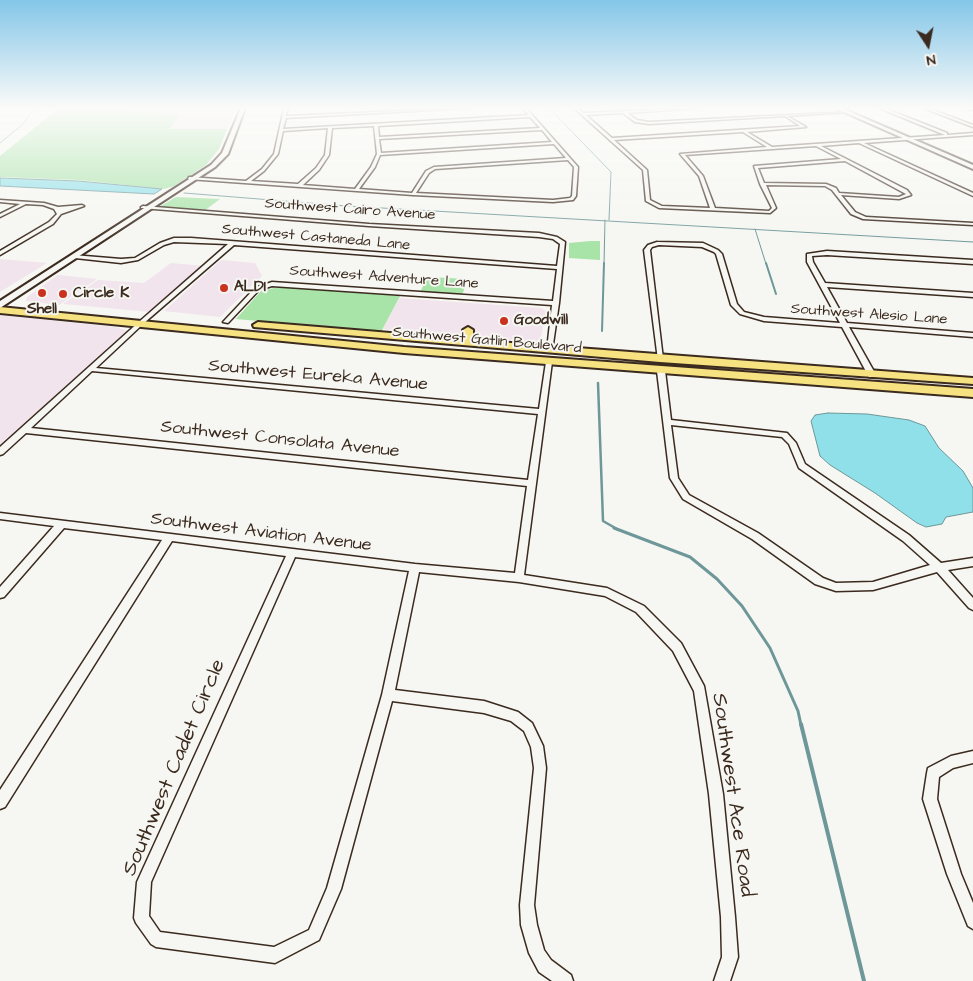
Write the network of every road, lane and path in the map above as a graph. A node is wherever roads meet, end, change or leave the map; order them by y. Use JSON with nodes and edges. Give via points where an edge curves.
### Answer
{"nodes":[{"id":1,"x":684,"y":153,"type":"edge"},
{"id":2,"x":218,"y":154,"type":"edge"},
{"id":3,"x":276,"y":154,"type":"edge"},
{"id":4,"x":327,"y":154,"type":"edge"},
{"id":5,"x":379,"y":154,"type":"joint"},
{"id":6,"x":383,"y":154,"type":"edge"},
{"id":7,"x":564,"y":154,"type":"edge"},
{"id":8,"x":628,"y":154,"type":"edge"},
{"id":9,"x":833,"y":154,"type":"edge"},
{"id":10,"x":885,"y":154,"type":"edge"},
{"id":11,"x":942,"y":154,"type":"edge"},
{"id":12,"x":569,"y":159,"type":"junction"},
{"id":13,"x":845,"y":160,"type":"junction"},
{"id":14,"x":973,"y":167,"type":"edge"},
{"id":15,"x":192,"y":178,"type":"junction"},
{"id":16,"x":247,"y":182,"type":"junction"},
{"id":17,"x":762,"y":184,"type":"junction"},
{"id":18,"x":299,"y":186,"type":"junction"},
{"id":19,"x":356,"y":190,"type":"junction"},
{"id":20,"x":412,"y":194,"type":"junction"},
{"id":21,"x":839,"y":194,"type":"junction"},
{"id":22,"x":973,"y":195,"type":"edge"},
{"id":23,"x":0,"y":201,"type":"edge"},
{"id":24,"x":27,"y":202,"type":"junction"},
{"id":25,"x":146,"y":208,"type":"junction"},
{"id":26,"x":713,"y":210,"type":"junction"},
{"id":27,"x":0,"y":216,"type":"edge"},
{"id":28,"x":973,"y":224,"type":"edge"},
{"id":29,"x":232,"y":244,"type":"junction"},
{"id":30,"x":0,"y":253,"type":"edge"},
{"id":31,"x":811,"y":254,"type":"joint"},
{"id":32,"x":75,"y":256,"type":"junction"},
{"id":33,"x":973,"y":262,"type":"edge"},
{"id":34,"x":560,"y":268,"type":"junction"},
{"id":35,"x":823,"y":286,"type":"junction"},
{"id":36,"x":973,"y":295,"type":"edge"},
{"id":37,"x":556,"y":303,"type":"junction"},
{"id":38,"x":1,"y":304,"type":"edge"},
{"id":39,"x":146,"y":319,"type":"junction"},
{"id":40,"x":764,"y":319,"type":"joint"},
{"id":41,"x":226,"y":322,"type":"junction"},
{"id":42,"x":843,"y":325,"type":"junction"},
{"id":43,"x":973,"y":335,"type":"edge"},
{"id":44,"x":550,"y":350,"type":"junction"},
{"id":45,"x":476,"y":356,"type":"junction"},
{"id":46,"x":631,"y":357,"type":"junction"},
{"id":47,"x":660,"y":359,"type":"junction"},
{"id":48,"x":549,"y":362,"type":"junction"},
{"id":49,"x":90,"y":370,"type":"junction"},
{"id":50,"x":661,"y":371,"type":"junction"},
{"id":51,"x":872,"y":374,"type":"junction"},
{"id":52,"x":973,"y":381,"type":"edge"},
{"id":53,"x":973,"y":393,"type":"edge"},
{"id":54,"x":542,"y":412,"type":"junction"},
{"id":55,"x":668,"y":422,"type":"junction"},
{"id":56,"x":24,"y":430,"type":"junction"},
{"id":57,"x":0,"y":452,"type":"edge"},
{"id":58,"x":532,"y":483,"type":"junction"},
{"id":59,"x":0,"y":516,"type":"edge"},
{"id":60,"x":62,"y":525,"type":"junction"},
{"id":61,"x":168,"y":539,"type":"junction"},
{"id":62,"x":292,"y":552,"type":"junction"},
{"id":63,"x":973,"y":562,"type":"edge"},
{"id":64,"x":939,"y":567,"type":"junction"},
{"id":65,"x":415,"y":568,"type":"junction"},
{"id":66,"x":518,"y":578,"type":"junction"},
{"id":67,"x":0,"y":594,"type":"edge"},
{"id":68,"x":973,"y":605,"type":"edge"},
{"id":69,"x":388,"y":695,"type":"junction"},
{"id":70,"x":973,"y":758,"type":"edge"},
{"id":71,"x":933,"y":773,"type":"joint"},
{"id":72,"x":0,"y":802,"type":"edge"},
{"id":73,"x":973,"y":921,"type":"edge"},
{"id":74,"x":565,"y":981,"type":"edge"},
{"id":75,"x":722,"y":981,"type":"edge"}],
"edges":[{"from":1,"to":26,"type":"street","via":[[682,156],[701,176]]},
{"from":2,"to":15,"type":"main road"},
{"from":3,"to":16,"type":"street"},
{"from":4,"to":18,"type":"street","via":[[318,169]]},
{"from":5,"to":6,"type":"street"},
{"from":5,"to":19,"type":"street"},
{"from":7,"to":12,"type":"street"},
{"from":8,"to":26,"type":"street","via":[[644,170],[650,203]]},
{"from":9,"to":13,"type":"street"},
{"from":10,"to":22,"type":"street"},
{"from":11,"to":14,"type":"main road"},
{"from":12,"to":20,"type":"street","via":[[434,168],[427,172]]},
{"from":12,"to":20,"type":"street","via":[[577,170],[574,196],[566,201]]},
{"from":13,"to":17,"type":"street","via":[[762,165],[754,168]]},
{"from":13,"to":21,"type":"street","via":[[909,196]]},
{"from":15,"to":16,"type":"street"},
{"from":15,"to":25,"type":"main road"},
{"from":16,"to":18,"type":"street"},
{"from":17,"to":21,"type":"street","via":[[822,184]]},
{"from":17,"to":26,"type":"street","via":[[774,208],[770,212]]},
{"from":18,"to":19,"type":"street"},
{"from":19,"to":20,"type":"street"},
{"from":21,"to":28,"type":"street","via":[[853,213],[872,219]]},
{"from":23,"to":24,"type":"street"},
{"from":24,"to":27,"type":"street"},
{"from":24,"to":30,"type":"street","via":[[51,205],[58,211],[51,224]]},
{"from":25,"to":32,"type":"main road"},
{"from":25,"to":34,"type":"street","name":"Southwest Cairo Avenue","via":[[539,235],[563,243]]},
{"from":25,"to":38,"type":"main road"},
{"from":29,"to":32,"type":"street","name":"Southwest Castaneda Lane","via":[[174,240],[136,259],[121,261]]},
{"from":29,"to":34,"type":"street","name":"Southwest Castaneda Lane"},
{"from":29,"to":39,"type":"street"},
{"from":31,"to":33,"type":"street"},
{"from":31,"to":35,"type":"street","via":[[808,259]]},
{"from":32,"to":38,"type":"main road"},
{"from":34,"to":37,"type":"street"},
{"from":35,"to":36,"type":"street"},
{"from":35,"to":42,"type":"street"},
{"from":37,"to":41,"type":"street","name":"Southwest Adventure Lane","via":[[272,284],[257,289]]},
{"from":37,"to":44,"type":"street"},
{"from":38,"to":39,"type":"main road","name":"Southwest Gatlin Boulevard"},
{"from":39,"to":41,"type":"main road","name":"Southwest Gatlin Boulevard"},
{"from":39,"to":45,"type":"main road","name":"Southwest Gatlin Boulevard"},
{"from":39,"to":49,"type":"street"},
{"from":40,"to":42,"type":"street","name":"Southwest Alesio Lane"},
{"from":40,"to":47,"type":"street","via":[[742,314],[734,305],[718,252],[706,246],[685,244],[650,246],[647,250]]},
{"from":41,"to":44,"type":"main road","name":"Southwest Gatlin Boulevard"},
{"from":42,"to":43,"type":"street","name":"Southwest Alesio Lane"},
{"from":42,"to":51,"type":"street"},
{"from":44,"to":45,"type":"main road","via":[[536,358]]},
{"from":44,"to":46,"type":"main road","name":"Southwest Gatlin Boulevard"},
{"from":45,"to":48,"type":"main road","name":"Southwest Gatlin Boulevard"},
{"from":46,"to":47,"type":"main road","name":"Southwest Gatlin Boulevard"},
{"from":46,"to":48,"type":"main road","via":[[609,359],[561,355]]},
{"from":47,"to":51,"type":"main road","name":"Southwest Gatlin Boulevard"},
{"from":48,"to":50,"type":"main road","name":"Southwest Gatlin Boulevard"},
{"from":48,"to":54,"type":"street"},
{"from":49,"to":54,"type":"street","name":"Southwest Eureka Avenue"},
{"from":49,"to":56,"type":"street"},
{"from":50,"to":53,"type":"main road","name":"Southwest Gatlin Boulevard"},
{"from":50,"to":55,"type":"street"},
{"from":51,"to":52,"type":"main road","name":"Southwest Gatlin Boulevard"},
{"from":54,"to":58,"type":"street"},
{"from":55,"to":64,"type":"street","via":[[784,435],[792,444],[798,462],[808,471],[872,513]]},
{"from":55,"to":64,"type":"street","via":[[674,478],[686,497],[755,536],[819,581],[836,587],[873,586]]},
{"from":56,"to":57,"type":"street"},
{"from":56,"to":58,"type":"street","name":"Southwest Consolata Avenue"},
{"from":58,"to":66,"type":"street"},
{"from":59,"to":60,"type":"street","name":"Southwest Aviation Avenue"},
{"from":60,"to":61,"type":"street","name":"Southwest Aviation Avenue"},
{"from":60,"to":67,"type":"street"},
{"from":61,"to":62,"type":"street","name":"Southwest Aviation Avenue"},
{"from":61,"to":72,"type":"street"},
{"from":62,"to":65,"type":"street","name":"Southwest Aviation Avenue"},
{"from":62,"to":69,"type":"street","name":"Southwest Cadet Circle","via":[[144,882],[141,918],[156,939],[275,955],[314,935],[334,889]]},
{"from":63,"to":64,"type":"street"},
{"from":64,"to":68,"type":"street"},
{"from":65,"to":66,"type":"street","name":"Southwest Aviation Avenue"},
{"from":65,"to":69,"type":"street","name":"Southwest Cadet Circle"},
{"from":66,"to":75,"type":"street","name":"Southwest Ace Road","via":[[607,592],[640,609],[677,647],[700,690],[716,794],[728,918],[730,957]]},
{"from":69,"to":74,"type":"street","via":[[503,711],[528,728],[537,746],[540,768],[527,905],[529,925],[544,966]]},
{"from":70,"to":71,"type":"street","via":[[951,762]]},
{"from":71,"to":73,"type":"street","via":[[930,799]]}]}
